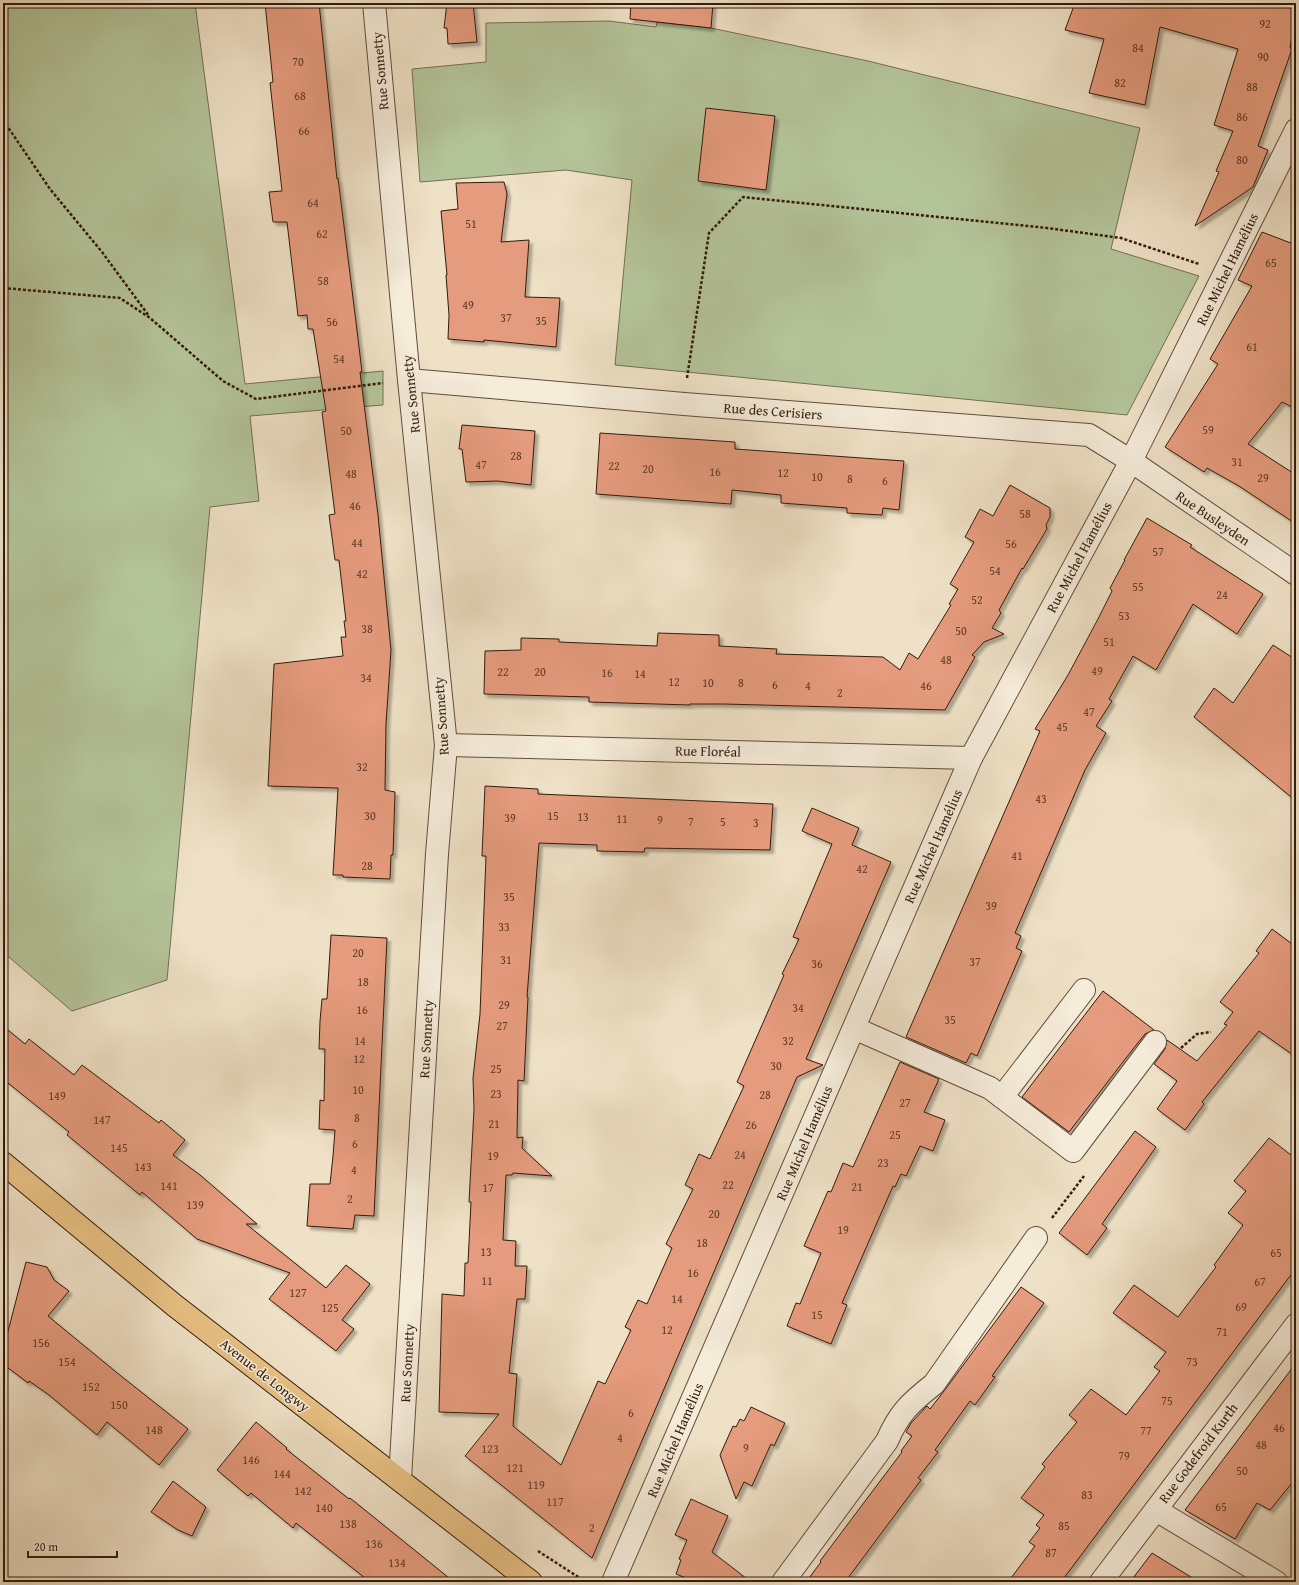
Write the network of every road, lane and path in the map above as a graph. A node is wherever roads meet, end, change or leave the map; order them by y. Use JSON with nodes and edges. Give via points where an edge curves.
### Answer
{"nodes":[{"id":1,"x":374,"y":3,"type":"edge"},
{"id":2,"x":3,"y":120,"type":"edge"},
{"id":3,"x":1296,"y":130,"type":"edge"},
{"id":4,"x":1226,"y":273,"type":"junction"},
{"id":5,"x":3,"y":288,"type":"edge"},
{"id":6,"x":150,"y":318,"type":"junction"},
{"id":7,"x":409,"y":380,"type":"junction"},
{"id":8,"x":684,"y":404,"type":"junction"},
{"id":9,"x":1131,"y":461,"type":"junction"},
{"id":10,"x":1296,"y":574,"type":"edge"},
{"id":11,"x":446,"y":745,"type":"junction"},
{"id":12,"x":971,"y":758,"type":"junction"},
{"id":13,"x":1084,"y":990,"type":"dead end"},
{"id":14,"x":854,"y":1028,"type":"junction"},
{"id":15,"x":1155,"y":1042,"type":"dead end"},
{"id":16,"x":1002,"y":1097,"type":"junction"},
{"id":17,"x":3,"y":1163,"type":"edge"},
{"id":18,"x":1036,"y":1238,"type":"dead end"},
{"id":19,"x":1296,"y":1325,"type":"edge"},
{"id":20,"x":400,"y":1479,"type":"junction"},
{"id":21,"x":1156,"y":1510,"type":"junction"},
{"id":22,"x":531,"y":1582,"type":"edge"},
{"id":23,"x":613,"y":1582,"type":"edge"},
{"id":24,"x":783,"y":1582,"type":"edge"},
{"id":25,"x":1101,"y":1582,"type":"edge"},
{"id":26,"x":1276,"y":1582,"type":"edge"}],
"edges":[{"from":1,"to":7,"type":"street","name":"Rue Sonnetty"},
{"from":2,"to":6,"type":"path","via":[[50,189],[102,252]]},
{"from":3,"to":4,"type":"street","name":"Rue Michel Hamélius"},
{"from":4,"to":8,"type":"path","via":[[1121,238],[742,197],[709,233]]},
{"from":4,"to":9,"type":"street","name":"Rue Michel Hamélius"},
{"from":5,"to":6,"type":"path","via":[[120,298]]},
{"from":6,"to":7,"type":"path","via":[[223,381],[256,399]]},
{"from":7,"to":8,"type":"street","name":"Rue des Cerisiers"},
{"from":7,"to":11,"type":"street","name":"Rue Sonnetty"},
{"from":8,"to":9,"type":"street","name":"Rue des Cerisiers","via":[[1089,436]]},
{"from":9,"to":10,"type":"street","name":"Rue Busleyden"},
{"from":9,"to":12,"type":"street","name":"Rue Michel Hamélius"},
{"from":11,"to":12,"type":"street","name":"Rue Floréal"},
{"from":11,"to":20,"type":"street","name":"Rue Sonnetty","via":[[436,870]]},
{"from":12,"to":14,"type":"street","name":"Rue Michel Hamélius"},
{"from":13,"to":16,"type":"street"},
{"from":14,"to":16,"type":"street","via":[[990,1088]]},
{"from":14,"to":23,"type":"street","name":"Rue Michel Hamélius"},
{"from":15,"to":16,"type":"street","via":[[1073,1152]]},
{"from":17,"to":20,"type":"main road","name":"Avenue de Longwy","via":[[174,1305]]},
{"from":18,"to":24,"type":"street","via":[[934,1384],[896,1420],[887,1442]]},
{"from":19,"to":21,"type":"street","name":"Rue Godefroid Kurth"},
{"from":20,"to":22,"type":"main road","name":"Avenue de Longwy"},
{"from":21,"to":25,"type":"street","name":"Rue Godefroid Kurth"},
{"from":21,"to":26,"type":"street"}]}
